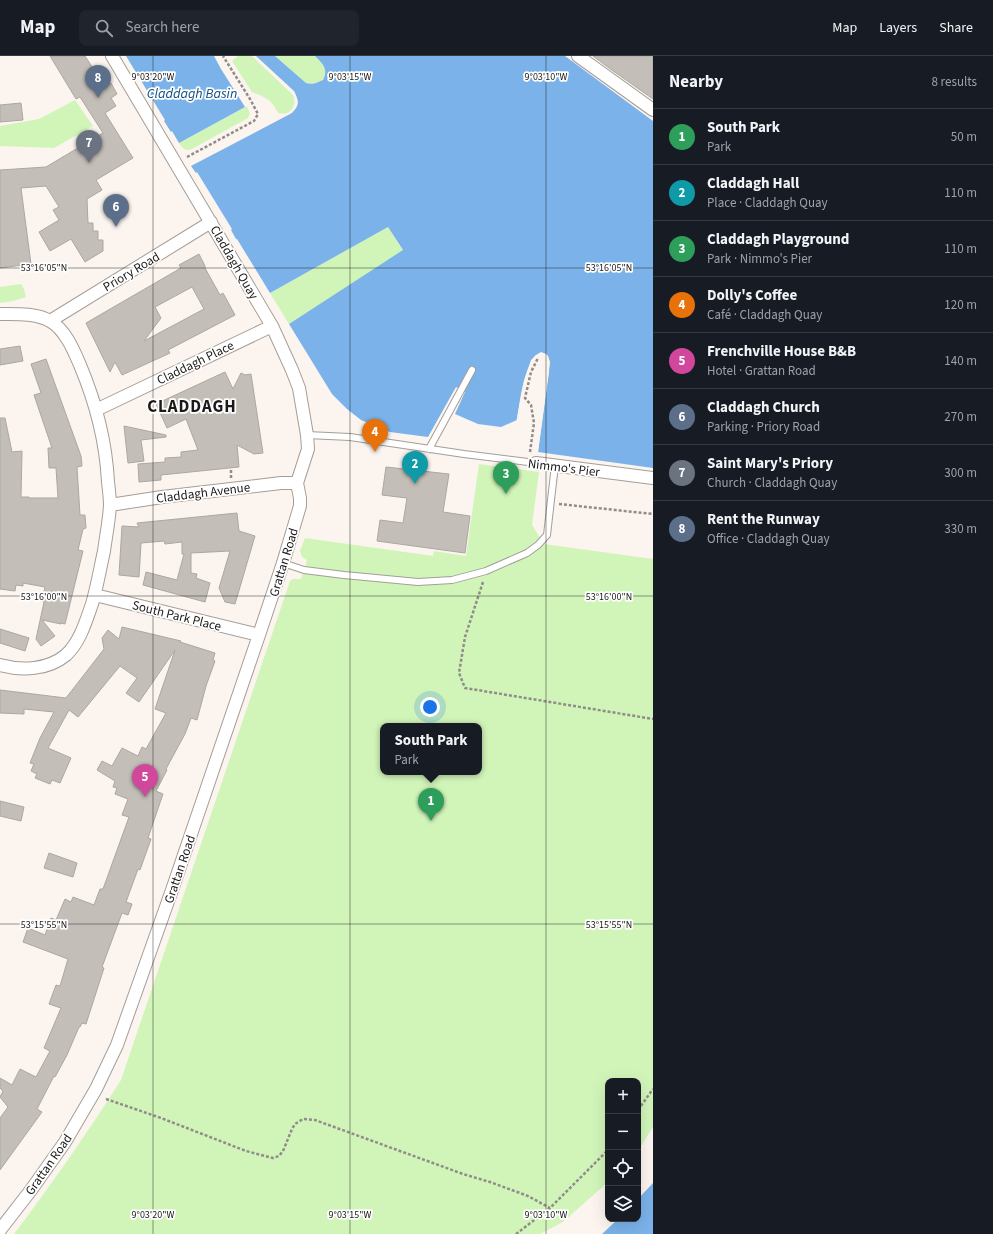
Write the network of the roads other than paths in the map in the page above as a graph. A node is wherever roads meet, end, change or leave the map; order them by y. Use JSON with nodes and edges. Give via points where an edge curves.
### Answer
{"nodes":[{"id":1,"x":112,"y":56,"type":"edge"},
{"id":2,"x":578,"y":56,"type":"edge"},
{"id":3,"x":653,"y":110,"type":"edge"},
{"id":4,"x":211,"y":222,"type":"junction"},
{"id":5,"x":3,"y":314,"type":"edge"},
{"id":6,"x":50,"y":321,"type":"junction"},
{"id":7,"x":272,"y":326,"type":"junction"},
{"id":8,"x":472,"y":370,"type":"dead end"},
{"id":9,"x":96,"y":410,"type":"junction"},
{"id":10,"x":307,"y":435,"type":"junction"},
{"id":11,"x":430,"y":449,"type":"junction"},
{"id":12,"x":533,"y":462,"type":"joint"},
{"id":13,"x":555,"y":465,"type":"junction"},
{"id":14,"x":653,"y":478,"type":"edge"},
{"id":15,"x":297,"y":483,"type":"junction"},
{"id":16,"x":110,"y":505,"type":"junction"},
{"id":17,"x":283,"y":563,"type":"junction"},
{"id":18,"x":95,"y":595,"type":"junction"},
{"id":19,"x":259,"y":635,"type":"junction"},
{"id":20,"x":0,"y":665,"type":"edge"},
{"id":21,"x":0,"y":1230,"type":"edge"}],
"edges":[{"from":1,"to":4,"type":"street","name":"Claddagh Quay"},
{"from":2,"to":3,"type":"street"},
{"from":4,"to":6,"type":"street","name":"Priory Road"},
{"from":4,"to":7,"type":"street","name":"Claddagh Quay"},
{"from":5,"to":6,"type":"street","via":[[28,314]]},
{"from":6,"to":9,"type":"street","via":[[65,335],[73,348]]},
{"from":7,"to":9,"type":"street","name":"Claddagh Place"},
{"from":7,"to":10,"type":"street","name":"Claddagh Quay","via":[[298,388]]},
{"from":8,"to":11,"type":"lane"},
{"from":9,"to":16,"type":"street","via":[[106,460]]},
{"from":10,"to":11,"type":"lane","name":"Nimmo's Pier","via":[[350,436]]},
{"from":10,"to":15,"type":"street","name":"Claddagh Quay","via":[[308,449]]},
{"from":11,"to":12,"type":"lane","name":"Nimmo's Pier"},
{"from":12,"to":13,"type":"street","name":"Nimmo's Pier"},
{"from":13,"to":14,"type":"street","name":"Nimmo's Pier"},
{"from":13,"to":17,"type":"lane","via":[[547,535],[527,553],[486,571],[452,580],[418,582],[304,570]]},
{"from":15,"to":16,"type":"street","name":"Claddagh Avenue"},
{"from":15,"to":17,"type":"street","name":"Grattan Road","via":[[300,506]]},
{"from":16,"to":18,"type":"street"},
{"from":17,"to":19,"type":"street","name":"Grattan Road"},
{"from":18,"to":19,"type":"street","name":"South Park Place"},
{"from":18,"to":20,"type":"street","via":[[79,637],[66,654],[50,664],[28,669]]},
{"from":19,"to":21,"type":"street","name":"Grattan Road","via":[[115,1051],[65,1142]]}]}
